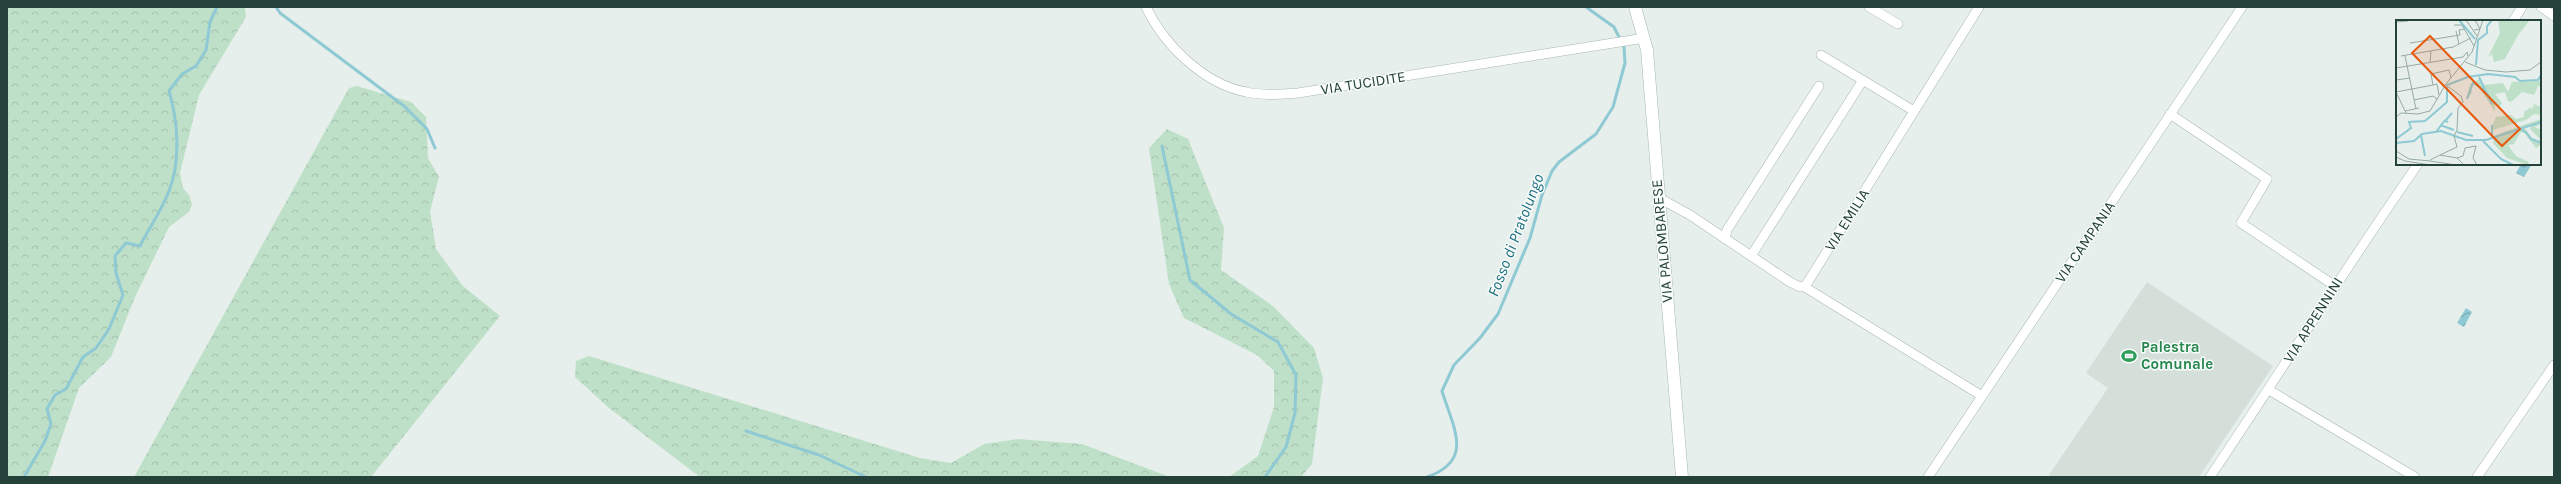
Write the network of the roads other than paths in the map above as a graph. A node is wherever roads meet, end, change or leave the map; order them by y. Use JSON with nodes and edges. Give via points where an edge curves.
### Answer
{"nodes":[{"id":1,"x":1146,"y":7,"type":"edge"},
{"id":2,"x":1635,"y":7,"type":"edge"},
{"id":3,"x":1869,"y":7,"type":"edge"},
{"id":4,"x":1978,"y":7,"type":"edge"},
{"id":5,"x":2242,"y":7,"type":"edge"},
{"id":6,"x":2522,"y":7,"type":"edge"},
{"id":7,"x":2541,"y":7,"type":"edge"},
{"id":8,"x":2554,"y":16,"type":"edge"},
{"id":9,"x":2514,"y":20,"type":"edge"},
{"id":10,"x":1898,"y":24,"type":"dead end"},
{"id":11,"x":1645,"y":38,"type":"junction"},
{"id":12,"x":1821,"y":54,"type":"dead end"},
{"id":13,"x":1863,"y":80,"type":"junction"},
{"id":14,"x":1819,"y":86,"type":"dead end"},
{"id":15,"x":1914,"y":111,"type":"junction"},
{"id":16,"x":2170,"y":114,"type":"junction"},
{"id":17,"x":2417,"y":165,"type":"edge"},
{"id":18,"x":1659,"y":198,"type":"junction"},
{"id":19,"x":1725,"y":239,"type":"junction"},
{"id":20,"x":1751,"y":256,"type":"junction"},
{"id":21,"x":1803,"y":286,"type":"junction"},
{"id":22,"x":2335,"y":286,"type":"junction"},
{"id":23,"x":2554,"y":365,"type":"edge"},
{"id":24,"x":2270,"y":390,"type":"junction"},
{"id":25,"x":1982,"y":396,"type":"junction"},
{"id":26,"x":1682,"y":477,"type":"edge"},
{"id":27,"x":1928,"y":477,"type":"edge"},
{"id":28,"x":2210,"y":477,"type":"edge"},
{"id":29,"x":2414,"y":477,"type":"edge"},
{"id":30,"x":2477,"y":477,"type":"edge"}],
"edges":[{"from":1,"to":11,"type":"street","name":"VIA TUCIDITE","via":[[1178,52],[1218,81],[1246,92],[1298,94]]},
{"from":2,"to":11,"type":"main road","name":"VIA PALOMBARESE"},
{"from":3,"to":10,"type":"street"},
{"from":4,"to":15,"type":"street","name":"VIA EMILIA"},
{"from":5,"to":16,"type":"street","name":"VIA CAMPANIA"},
{"from":6,"to":9,"type":"street"},
{"from":7,"to":8,"type":"street"},
{"from":11,"to":18,"type":"main road","name":"VIA PALOMBARESE"},
{"from":12,"to":13,"type":"street"},
{"from":13,"to":15,"type":"street"},
{"from":13,"to":20,"type":"street"},
{"from":14,"to":19,"type":"street","via":[[1727,230]]},
{"from":15,"to":21,"type":"street","name":"VIA EMILIA","via":[[1809,282]]},
{"from":16,"to":22,"type":"street","via":[[2267,179],[2241,223]]},
{"from":16,"to":25,"type":"street","name":"VIA CAMPANIA"},
{"from":17,"to":22,"type":"street","name":"VIA APPENNINI"},
{"from":18,"to":19,"type":"street"},
{"from":18,"to":26,"type":"main road","name":"VIA PALOMBARESE"},
{"from":19,"to":20,"type":"street"},
{"from":20,"to":21,"type":"street","via":[[1790,282]]},
{"from":21,"to":25,"type":"street"},
{"from":22,"to":24,"type":"street","name":"VIA APPENNINI"},
{"from":23,"to":30,"type":"street"},
{"from":24,"to":28,"type":"street","name":"VIA APPENNINI"},
{"from":24,"to":29,"type":"street"},
{"from":25,"to":27,"type":"street","name":"VIA CAMPANIA"}]}
